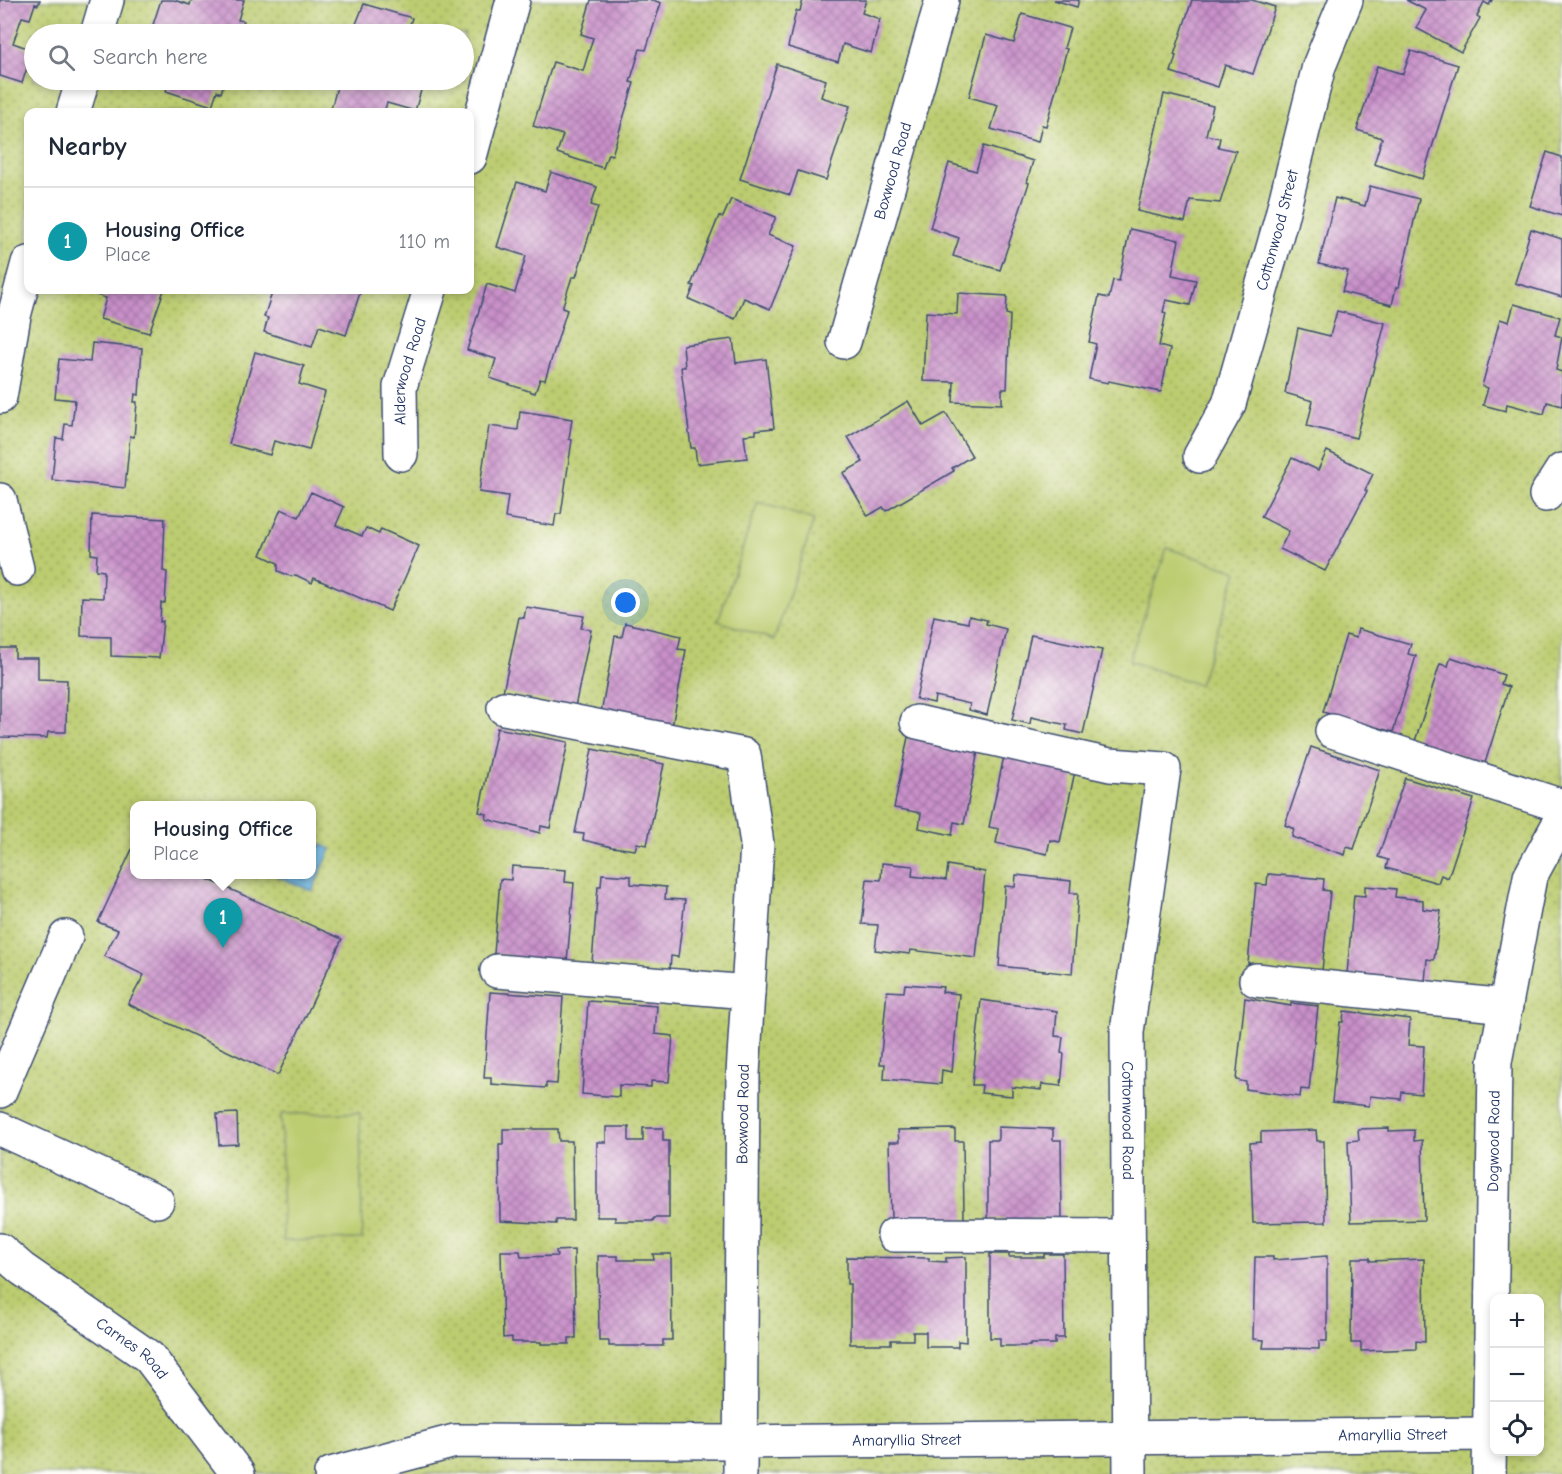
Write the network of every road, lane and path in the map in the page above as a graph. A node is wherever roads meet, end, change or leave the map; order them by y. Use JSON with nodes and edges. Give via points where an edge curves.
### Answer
{"nodes":[{"id":1,"x":107,"y":0,"type":"edge"},
{"id":2,"x":513,"y":0,"type":"edge"},
{"id":3,"x":942,"y":0,"type":"edge"},
{"id":4,"x":1346,"y":0,"type":"edge"},
{"id":5,"x":100,"y":24,"type":"edge"},
{"id":6,"x":80,"y":90,"type":"edge"},
{"id":7,"x":74,"y":108,"type":"edge"},
{"id":8,"x":474,"y":142,"type":"edge"},
{"id":9,"x":24,"y":279,"type":"edge"},
{"id":10,"x":429,"y":294,"type":"edge"},
{"id":11,"x":844,"y":342,"type":"dead end"},
{"id":12,"x":0,"y":397,"type":"edge"},
{"id":13,"x":401,"y":454,"type":"dead end"},
{"id":14,"x":1200,"y":456,"type":"dead end"},
{"id":15,"x":0,"y":500,"type":"edge"},
{"id":16,"x":17,"y":569,"type":"dead end"},
{"id":17,"x":504,"y":708,"type":"dead end"},
{"id":18,"x":918,"y":722,"type":"dead end"},
{"id":19,"x":1332,"y":731,"type":"dead end"},
{"id":20,"x":1562,"y":806,"type":"edge"},
{"id":21,"x":1562,"y":818,"type":"edge"},
{"id":22,"x":66,"y":937,"type":"dead end"},
{"id":23,"x":497,"y":971,"type":"dead end"},
{"id":24,"x":1256,"y":980,"type":"dead end"},
{"id":25,"x":748,"y":992,"type":"junction"},
{"id":26,"x":1506,"y":1006,"type":"junction"},
{"id":27,"x":0,"y":1091,"type":"edge"},
{"id":28,"x":0,"y":1129,"type":"edge"},
{"id":29,"x":157,"y":1201,"type":"dead end"},
{"id":30,"x":894,"y":1235,"type":"dead end"},
{"id":31,"x":1128,"y":1236,"type":"junction"},
{"id":32,"x":0,"y":1250,"type":"edge"},
{"id":33,"x":1487,"y":1434,"type":"junction"},
{"id":34,"x":1130,"y":1438,"type":"junction"},
{"id":35,"x":740,"y":1458,"type":"edge"},
{"id":36,"x":238,"y":1474,"type":"edge"},
{"id":37,"x":331,"y":1474,"type":"edge"},
{"id":38,"x":1130,"y":1474,"type":"edge"},
{"id":39,"x":1489,"y":1474,"type":"edge"}],
"edges":[{"from":1,"to":5,"type":"street"},
{"from":2,"to":8,"type":"street"},
{"from":3,"to":11,"type":"street","name":"Boxwood Road"},
{"from":4,"to":14,"type":"street","name":"Cottonwood Street","via":[[1319,66],[1229,404]]},
{"from":6,"to":7,"type":"street"},
{"from":9,"to":12,"type":"street"},
{"from":10,"to":13,"type":"street","name":"Alderwood Road","via":[[400,387]]},
{"from":15,"to":16,"type":"street"},
{"from":17,"to":25,"type":"street","name":"Boxwood Road","via":[[744,755],[757,844]]},
{"from":18,"to":31,"type":"street","name":"Cottonwood Road","via":[[1110,765],[1164,769],[1127,1032]]},
{"from":19,"to":20,"type":"street"},
{"from":21,"to":26,"type":"street","name":"Dogwood Road","via":[[1530,876]]},
{"from":22,"to":27,"type":"street"},
{"from":23,"to":25,"type":"street"},
{"from":24,"to":26,"type":"street"},
{"from":25,"to":35,"type":"street","name":"Boxwood Road","via":[[742,1074]]},
{"from":26,"to":33,"type":"street","name":"Dogwood Road","via":[[1495,1062]]},
{"from":28,"to":29,"type":"street"},
{"from":30,"to":31,"type":"street"},
{"from":31,"to":34,"type":"street","name":"Cottonwood Road"},
{"from":32,"to":36,"type":"street","name":"Carnes Road","via":[[149,1357]]},
{"from":33,"to":34,"type":"street","name":"Amaryllia Street"},
{"from":33,"to":39,"type":"street","name":"Dogwood Road"},
{"from":34,"to":35,"type":"street","name":"Amaryllia Street"},
{"from":34,"to":38,"type":"street","name":"Cottonwood Road"},
{"from":35,"to":37,"type":"street","name":"Amaryllia Street","via":[[455,1441]]}]}
